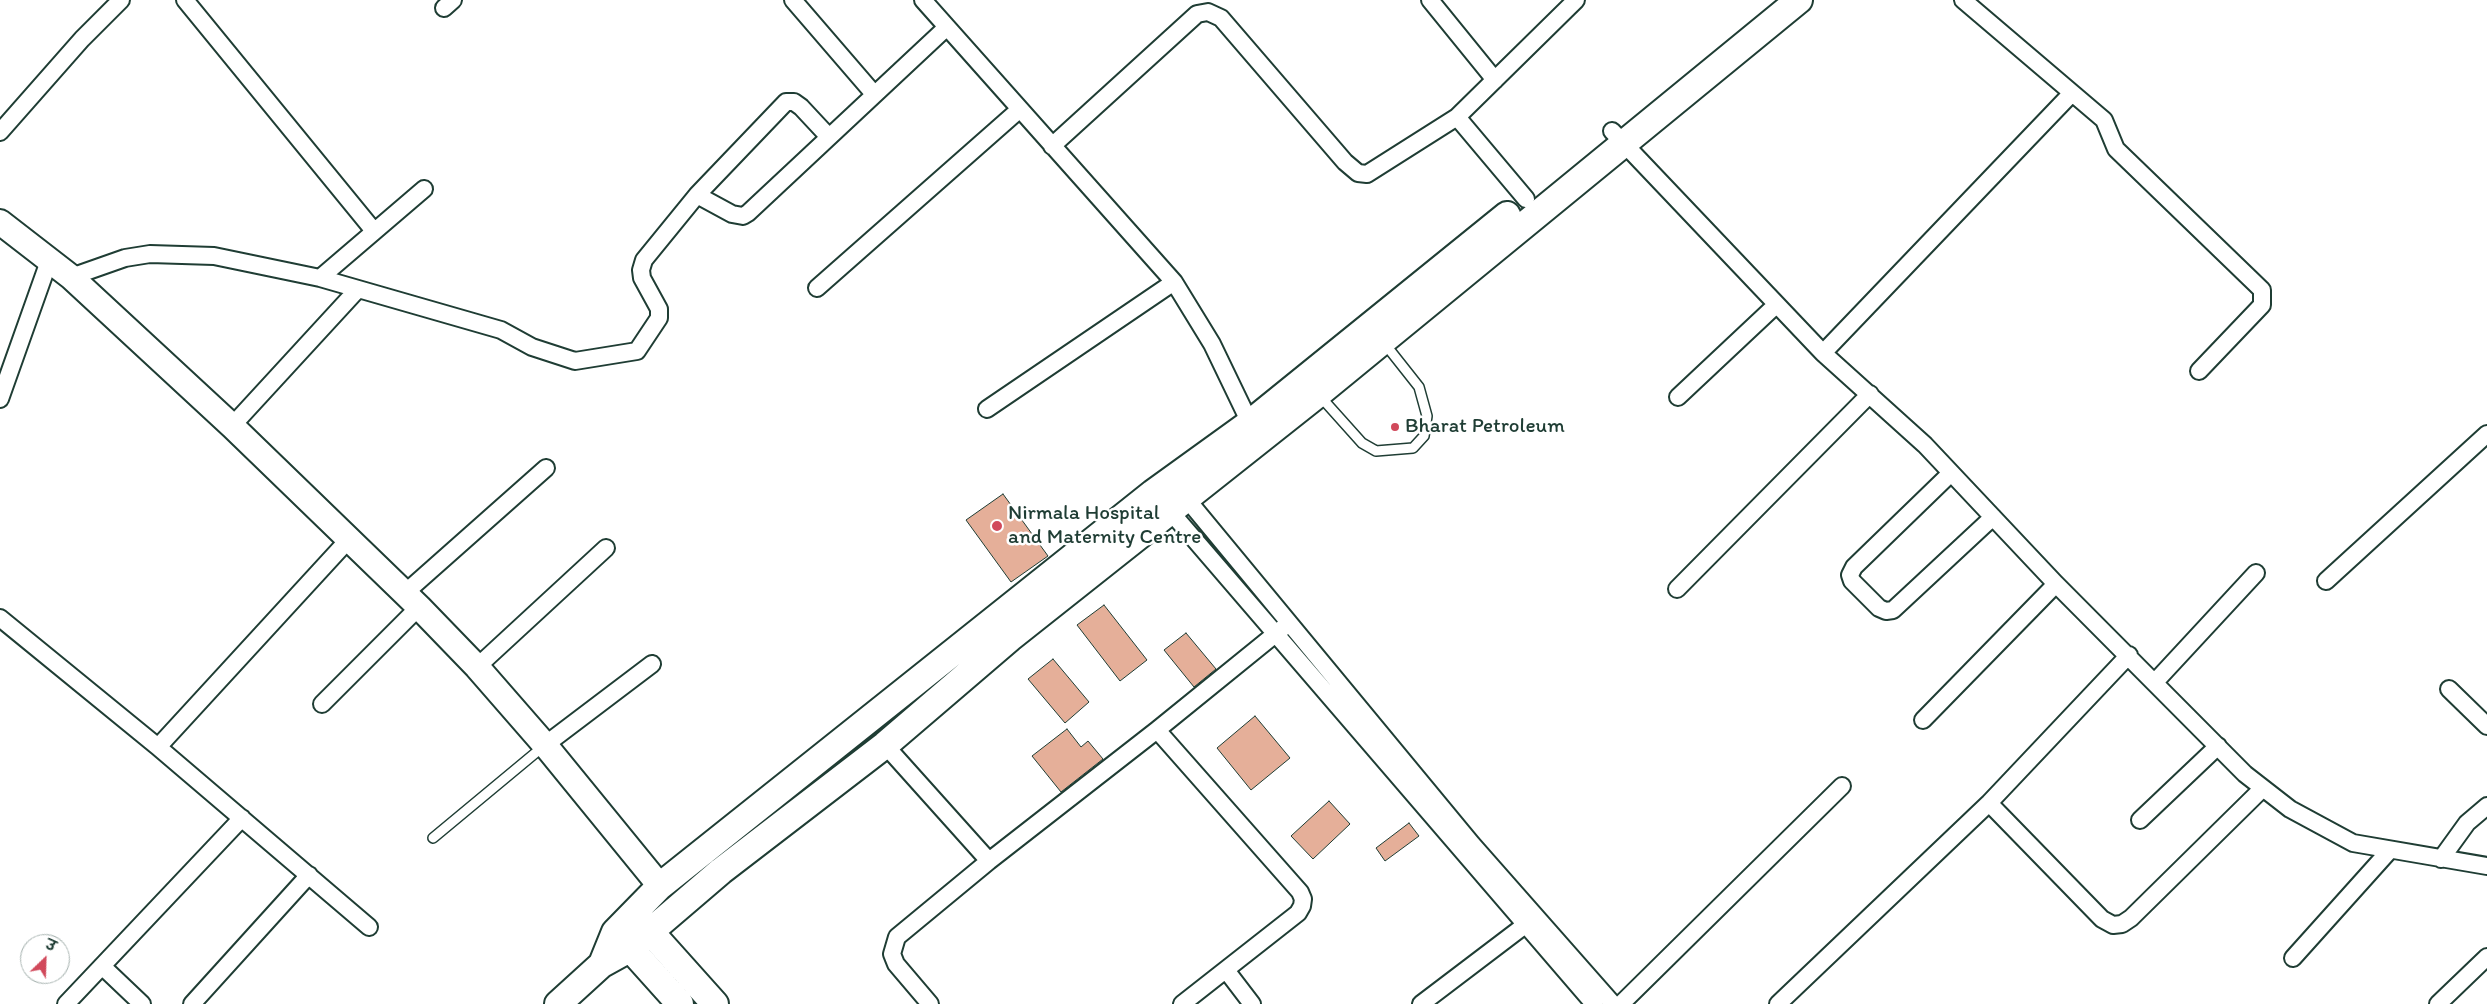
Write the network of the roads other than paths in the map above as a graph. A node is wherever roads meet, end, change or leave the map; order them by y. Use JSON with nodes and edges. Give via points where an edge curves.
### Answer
{"nodes":[{"id":1,"x":121,"y":0,"type":"edge"},
{"id":2,"x":185,"y":0,"type":"edge"},
{"id":3,"x":793,"y":0,"type":"edge"},
{"id":4,"x":923,"y":0,"type":"edge"},
{"id":5,"x":1430,"y":0,"type":"edge"},
{"id":6,"x":1576,"y":0,"type":"edge"},
{"id":7,"x":1772,"y":0,"type":"edge"},
{"id":8,"x":1799,"y":0,"type":"edge"},
{"id":9,"x":1963,"y":0,"type":"edge"},
{"id":10,"x":947,"y":27,"type":"junction"},
{"id":11,"x":1495,"y":80,"type":"junction"},
{"id":12,"x":2072,"y":93,"type":"junction"},
{"id":13,"x":874,"y":94,"type":"junction"},
{"id":14,"x":1020,"y":109,"type":"junction"},
{"id":15,"x":1457,"y":117,"type":"junction"},
{"id":16,"x":0,"y":132,"type":"edge"},
{"id":17,"x":1618,"y":136,"type":"junction"},
{"id":18,"x":829,"y":137,"type":"junction"},
{"id":19,"x":1052,"y":146,"type":"junction"},
{"id":20,"x":424,"y":189,"type":"dead end"},
{"id":21,"x":698,"y":195,"type":"junction"},
{"id":22,"x":1526,"y":199,"type":"junction"},
{"id":23,"x":0,"y":222,"type":"edge"},
{"id":24,"x":374,"y":231,"type":"junction"},
{"id":25,"x":50,"y":261,"type":"junction"},
{"id":26,"x":71,"y":277,"type":"junction"},
{"id":27,"x":320,"y":278,"type":"junction"},
{"id":28,"x":1174,"y":282,"type":"junction"},
{"id":29,"x":817,"y":288,"type":"dead end"},
{"id":30,"x":358,"y":289,"type":"junction"},
{"id":31,"x":1776,"y":305,"type":"junction"},
{"id":32,"x":1376,"y":334,"type":"junction"},
{"id":33,"x":1823,"y":353,"type":"junction"},
{"id":34,"x":2199,"y":371,"type":"dead end"},
{"id":35,"x":1312,"y":386,"type":"junction"},
{"id":36,"x":1870,"y":394,"type":"junction"},
{"id":37,"x":1678,"y":397,"type":"dead end"},
{"id":38,"x":0,"y":399,"type":"edge"},
{"id":39,"x":987,"y":409,"type":"dead end"},
{"id":40,"x":1250,"y":423,"type":"junction"},
{"id":41,"x":232,"y":426,"type":"junction"},
{"id":42,"x":2487,"y":434,"type":"edge"},
{"id":43,"x":546,"y":468,"type":"dead end"},
{"id":44,"x":1951,"y":473,"type":"junction"},
{"id":45,"x":1178,"y":504,"type":"junction"},
{"id":46,"x":1993,"y":517,"type":"junction"},
{"id":47,"x":350,"y":538,"type":"junction"},
{"id":48,"x":606,"y":548,"type":"dead end"},
{"id":49,"x":2256,"y":573,"type":"dead end"},
{"id":50,"x":2326,"y":581,"type":"dead end"},
{"id":51,"x":2056,"y":584,"type":"junction"},
{"id":52,"x":1677,"y":588,"type":"dead end"},
{"id":53,"x":412,"y":600,"type":"junction"},
{"id":54,"x":0,"y":618,"type":"edge"},
{"id":55,"x":1283,"y":628,"type":"junction"},
{"id":56,"x":2129,"y":655,"type":"junction"},
{"id":57,"x":652,"y":664,"type":"dead end"},
{"id":58,"x":477,"y":666,"type":"junction"},
{"id":59,"x":2155,"y":682,"type":"junction"},
{"id":60,"x":2449,"y":689,"type":"dead end"},
{"id":61,"x":322,"y":704,"type":"dead end"},
{"id":62,"x":1923,"y":720,"type":"dead end"},
{"id":63,"x":2487,"y":726,"type":"edge"},
{"id":64,"x":1157,"y":730,"type":"junction"},
{"id":65,"x":545,"y":745,"type":"junction"},
{"id":66,"x":885,"y":745,"type":"junction"},
{"id":67,"x":2218,"y":746,"type":"junction"},
{"id":68,"x":158,"y":747,"type":"junction"},
{"id":69,"x":1842,"y":786,"type":"dead end"},
{"id":70,"x":2263,"y":788,"type":"junction"},
{"id":71,"x":1989,"y":803,"type":"junction"},
{"id":72,"x":2487,"y":806,"type":"edge"},
{"id":73,"x":242,"y":818,"type":"junction"},
{"id":74,"x":2140,"y":820,"type":"dead end"},
{"id":75,"x":433,"y":838,"type":"dead end"},
{"id":76,"x":706,"y":850,"type":"junction"},
{"id":77,"x":2390,"y":850,"type":"junction"},
{"id":78,"x":2440,"y":858,"type":"junction"},
{"id":79,"x":988,"y":861,"type":"junction"},
{"id":80,"x":2487,"y":866,"type":"edge"},
{"id":81,"x":721,"y":871,"type":"junction"},
{"id":82,"x":309,"y":876,"type":"junction"},
{"id":83,"x":660,"y":886,"type":"junction"},
{"id":84,"x":1530,"y":920,"type":"junction"},
{"id":85,"x":641,"y":921,"type":"junction"},
{"id":86,"x":369,"y":927,"type":"dead end"},
{"id":87,"x":623,"y":940,"type":"junction"},
{"id":88,"x":2487,"y":957,"type":"edge"},
{"id":89,"x":2292,"y":958,"type":"dead end"},
{"id":90,"x":102,"y":966,"type":"junction"},
{"id":91,"x":1226,"y":970,"type":"junction"},
{"id":92,"x":66,"y":1004,"type":"edge"},
{"id":93,"x":142,"y":1004,"type":"edge"},
{"id":94,"x":192,"y":1004,"type":"edge"},
{"id":95,"x":558,"y":1004,"type":"edge"},
{"id":96,"x":680,"y":1004,"type":"edge"},
{"id":97,"x":715,"y":1004,"type":"edge"},
{"id":98,"x":930,"y":1004,"type":"edge"},
{"id":99,"x":1182,"y":1004,"type":"edge"},
{"id":100,"x":1252,"y":1004,"type":"edge"},
{"id":101,"x":1421,"y":1004,"type":"edge"},
{"id":102,"x":1594,"y":1004,"type":"edge"},
{"id":103,"x":1613,"y":1004,"type":"edge"},
{"id":104,"x":1621,"y":1004,"type":"edge"},
{"id":105,"x":1778,"y":1004,"type":"edge"},
{"id":106,"x":2438,"y":1004,"type":"edge"}],
"edges":[{"from":1,"to":16,"type":"street"},
{"from":2,"to":24,"type":"street"},
{"from":3,"to":13,"type":"street"},
{"from":4,"to":10,"type":"street"},
{"from":5,"to":11,"type":"street"},
{"from":6,"to":11,"type":"street"},
{"from":7,"to":17,"type":"main road"},
{"from":8,"to":17,"type":"main road"},
{"from":9,"to":12,"type":"street"},
{"from":10,"to":13,"type":"street"},
{"from":10,"to":14,"type":"street"},
{"from":11,"to":15,"type":"street"},
{"from":12,"to":33,"type":"street"},
{"from":12,"to":34,"type":"street","via":[[2104,120],[2116,150],[2262,290],[2262,305]]},
{"from":13,"to":18,"type":"street"},
{"from":14,"to":19,"type":"street"},
{"from":14,"to":29,"type":"street"},
{"from":15,"to":19,"type":"street","via":[[1367,174],[1358,173],[1221,18],[1208,12],[1197,14]]},
{"from":15,"to":22,"type":"street"},
{"from":17,"to":22,"type":"main road"},
{"from":17,"to":31,"type":"street"},
{"from":17,"to":32,"type":"main road"},
{"from":18,"to":21,"type":"street","via":[[743,216],[732,214]]},
{"from":18,"to":21,"type":"street","via":[[801,107],[794,102],[786,102]]},
{"from":19,"to":28,"type":"street"},
{"from":20,"to":24,"type":"street"},
{"from":21,"to":30,"type":"street","via":[[644,260],[642,278],[659,309],[659,318],[637,351],[575,361],[532,347],[501,330]]},
{"from":22,"to":32,"type":"main road"},
{"from":23,"to":25,"type":"main road"},
{"from":24,"to":27,"type":"street"},
{"from":25,"to":26,"type":"main road"},
{"from":25,"to":38,"type":"street"},
{"from":26,"to":27,"type":"street","via":[[125,258],[150,254],[214,256]]},
{"from":26,"to":41,"type":"main road"},
{"from":27,"to":30,"type":"street"},
{"from":28,"to":39,"type":"street"},
{"from":28,"to":40,"type":"street","via":[[1212,344]]},
{"from":30,"to":41,"type":"street"},
{"from":31,"to":33,"type":"street"},
{"from":31,"to":37,"type":"street"},
{"from":32,"to":35,"type":"main road"},
{"from":32,"to":35,"type":"lane","via":[[1419,387],[1428,416],[1424,436],[1413,448],[1376,451],[1362,443]]},
{"from":33,"to":36,"type":"street"},
{"from":35,"to":40,"type":"main road"},
{"from":35,"to":45,"type":"main road"},
{"from":36,"to":44,"type":"street"},
{"from":36,"to":52,"type":"street"},
{"from":40,"to":76,"type":"main road","via":[[1153,493]]},
{"from":41,"to":47,"type":"main road"},
{"from":42,"to":50,"type":"street"},
{"from":43,"to":53,"type":"street"},
{"from":44,"to":46,"type":"street"},
{"from":44,"to":46,"type":"street","via":[[1854,567],[1850,574],[1852,582],[1879,608],[1893,610]]},
{"from":45,"to":55,"type":"street"},
{"from":45,"to":66,"type":"main road","via":[[1010,638]]},
{"from":46,"to":51,"type":"street"},
{"from":47,"to":53,"type":"main road"},
{"from":47,"to":68,"type":"street"},
{"from":48,"to":58,"type":"street"},
{"from":49,"to":59,"type":"street"},
{"from":51,"to":56,"type":"street"},
{"from":51,"to":62,"type":"street"},
{"from":53,"to":58,"type":"main road"},
{"from":53,"to":61,"type":"street"},
{"from":54,"to":68,"type":"street"},
{"from":55,"to":64,"type":"street"},
{"from":55,"to":84,"type":"street"},
{"from":56,"to":59,"type":"street"},
{"from":56,"to":71,"type":"street"},
{"from":57,"to":65,"type":"street"},
{"from":58,"to":65,"type":"main road"},
{"from":59,"to":67,"type":"street"},
{"from":60,"to":63,"type":"street"},
{"from":64,"to":79,"type":"street"},
{"from":64,"to":91,"type":"street","via":[[1303,899],[1298,914]]},
{"from":65,"to":75,"type":"lane"},
{"from":65,"to":83,"type":"main road"},
{"from":66,"to":79,"type":"street"},
{"from":66,"to":81,"type":"main road"},
{"from":67,"to":70,"type":"street"},
{"from":67,"to":74,"type":"street"},
{"from":68,"to":73,"type":"street"},
{"from":69,"to":104,"type":"street"},
{"from":70,"to":71,"type":"street","via":[[2131,918],[2113,925],[2102,919]]},
{"from":70,"to":77,"type":"street","via":[[2327,831],[2353,843]]},
{"from":71,"to":105,"type":"street"},
{"from":72,"to":78,"type":"street","via":[[2467,823]]},
{"from":73,"to":82,"type":"street"},
{"from":73,"to":90,"type":"street"},
{"from":76,"to":81,"type":"main road"},
{"from":76,"to":83,"type":"main road"},
{"from":77,"to":78,"type":"street"},
{"from":77,"to":89,"type":"street"},
{"from":78,"to":80,"type":"street"},
{"from":79,"to":98,"type":"street","via":[[897,937],[893,946],[896,964]]},
{"from":81,"to":85,"type":"main road"},
{"from":82,"to":86,"type":"street"},
{"from":82,"to":94,"type":"street"},
{"from":83,"to":85,"type":"main road"},
{"from":84,"to":101,"type":"street"},
{"from":84,"to":102,"type":"street"},
{"from":84,"to":103,"type":"street"},
{"from":85,"to":87,"type":"main road"},
{"from":85,"to":97,"type":"main road"},
{"from":87,"to":95,"type":"main road"},
{"from":87,"to":96,"type":"main road"},
{"from":88,"to":106,"type":"street"},
{"from":90,"to":92,"type":"street"},
{"from":90,"to":93,"type":"street"},
{"from":91,"to":99,"type":"street"},
{"from":91,"to":100,"type":"street"}]}
